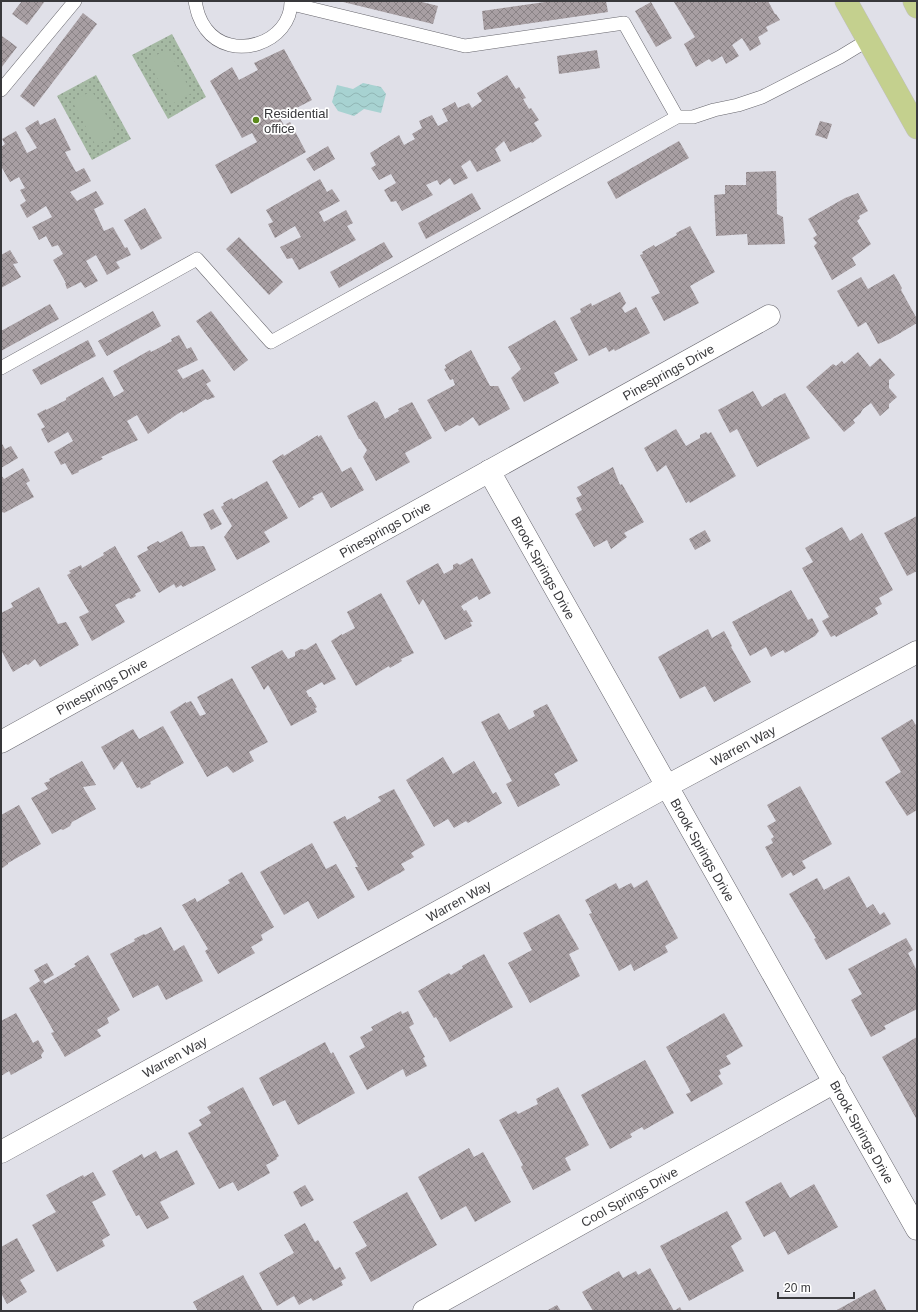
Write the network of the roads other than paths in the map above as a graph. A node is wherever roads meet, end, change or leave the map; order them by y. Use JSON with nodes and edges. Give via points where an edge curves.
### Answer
{"nodes":[{"id":1,"x":75,"y":1,"type":"edge"},
{"id":2,"x":194,"y":1,"type":"edge"},
{"id":3,"x":846,"y":1,"type":"edge"},
{"id":4,"x":914,"y":1,"type":"edge"},
{"id":5,"x":292,"y":2,"type":"edge"},
{"id":6,"x":917,"y":7,"type":"edge"},
{"id":7,"x":868,"y":40,"type":"junction"},
{"id":8,"x":1,"y":90,"type":"edge"},
{"id":9,"x":677,"y":117,"type":"junction"},
{"id":10,"x":917,"y":128,"type":"edge"},
{"id":11,"x":769,"y":316,"type":"dead end"},
{"id":12,"x":1,"y":368,"type":"edge"},
{"id":13,"x":489,"y":471,"type":"junction"},
{"id":14,"x":917,"y":652,"type":"edge"},
{"id":15,"x":1,"y":742,"type":"edge"},
{"id":16,"x":667,"y":786,"type":"junction"},
{"id":17,"x":835,"y":1082,"type":"junction"},
{"id":18,"x":1,"y":1152,"type":"edge"},
{"id":19,"x":917,"y":1229,"type":"edge"},
{"id":20,"x":424,"y":1311,"type":"edge"}],
"edges":[{"from":1,"to":8,"type":"lane"},
{"from":2,"to":5,"type":"lane","via":[[198,17],[206,30],[219,41],[234,46],[250,46],[265,42],[278,32],[288,19]]},
{"from":3,"to":7,"type":"main road"},
{"from":4,"to":6,"type":"main road"},
{"from":5,"to":9,"type":"lane","via":[[465,46],[624,23]]},
{"from":7,"to":9,"type":"lane","via":[[762,97],[693,117]]},
{"from":7,"to":10,"type":"main road"},
{"from":9,"to":12,"type":"lane","via":[[272,342],[197,259]]},
{"from":11,"to":13,"type":"street","name":"Pinesprings Drive"},
{"from":13,"to":15,"type":"street","name":"Pinesprings Drive"},
{"from":13,"to":16,"type":"street","name":"Brook Springs Drive"},
{"from":14,"to":16,"type":"street","name":"Warren Way"},
{"from":16,"to":17,"type":"street","name":"Brook Springs Drive"},
{"from":16,"to":18,"type":"street","name":"Warren Way"},
{"from":17,"to":19,"type":"street","name":"Brook Springs Drive"},
{"from":17,"to":20,"type":"street","name":"Cool Springs Drive"}]}
